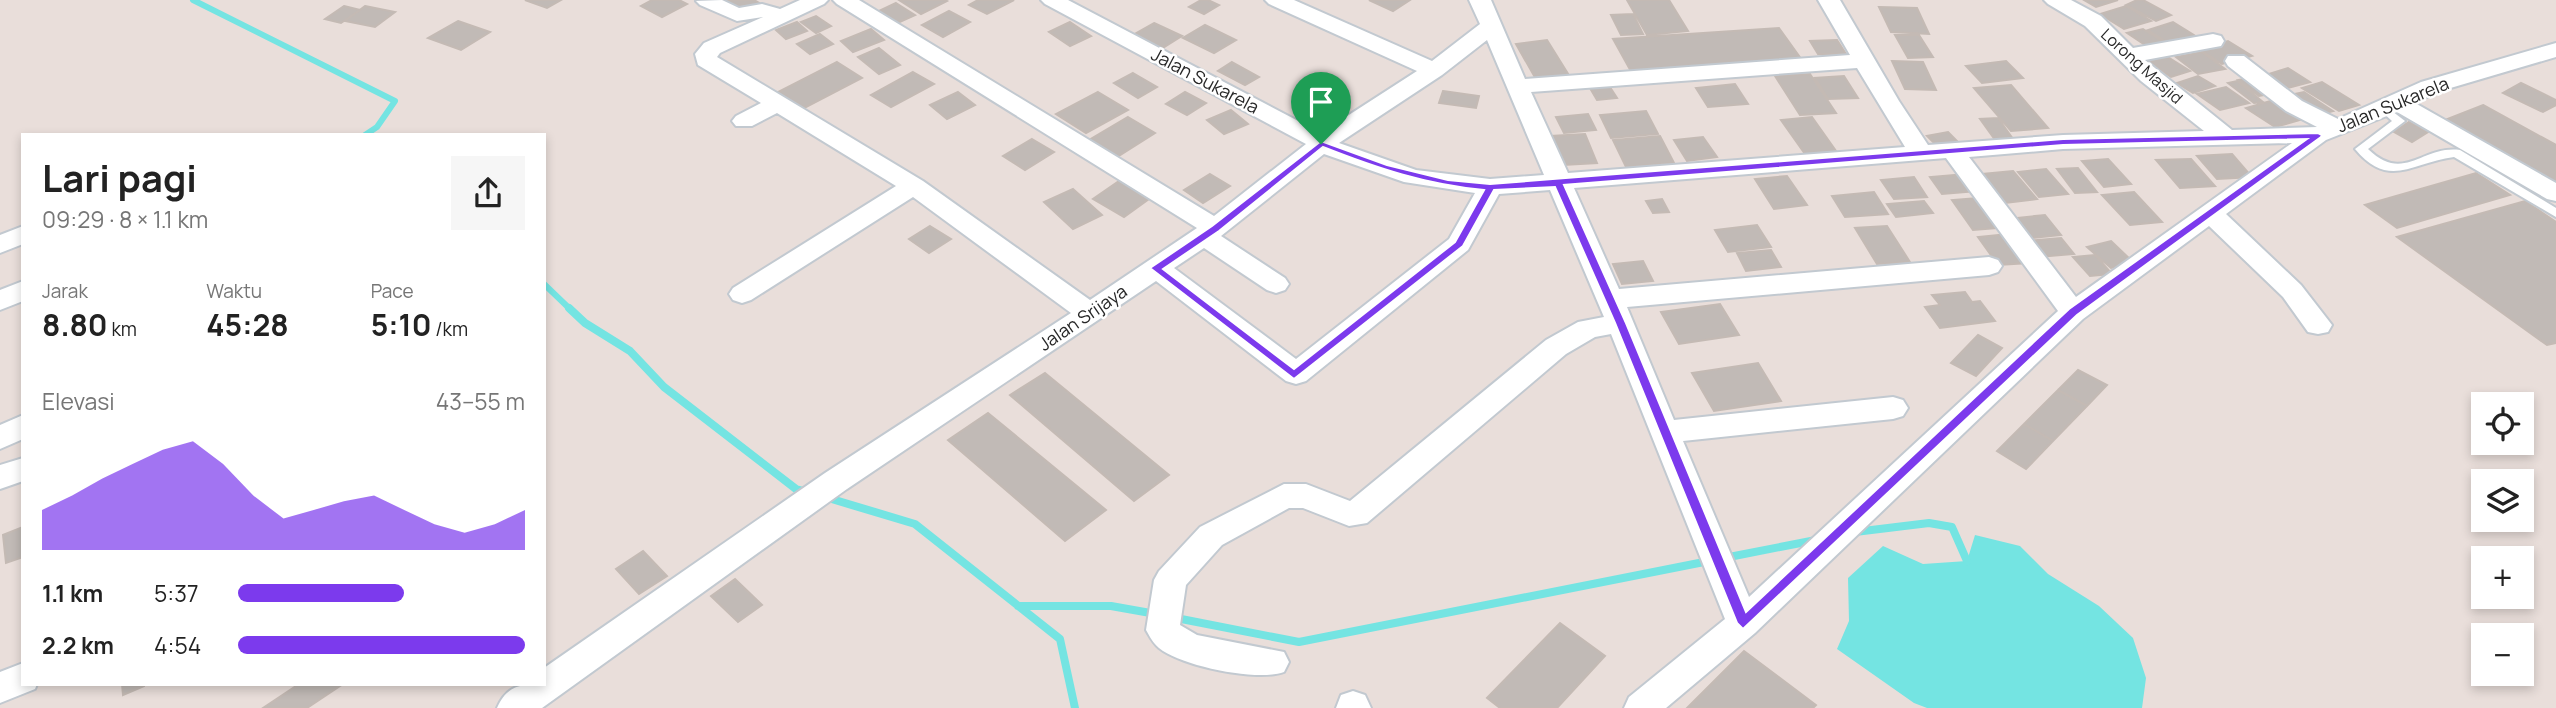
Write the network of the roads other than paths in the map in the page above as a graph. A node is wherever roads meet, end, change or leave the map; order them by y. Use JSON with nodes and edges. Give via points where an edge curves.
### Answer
{"nodes":[{"id":1,"x":817,"y":0,"type":"edge"},
{"id":2,"x":844,"y":0,"type":"edge"},
{"id":3,"x":1052,"y":0,"type":"edge"},
{"id":4,"x":1276,"y":0,"type":"edge"},
{"id":5,"x":1479,"y":0,"type":"edge"},
{"id":6,"x":1829,"y":0,"type":"edge"},
{"id":7,"x":2055,"y":0,"type":"edge"},
{"id":8,"x":707,"y":1,"type":"edge"},
{"id":9,"x":781,"y":16,"type":"junction"},
{"id":10,"x":1490,"y":27,"type":"junction"},
{"id":11,"x":2213,"y":41,"type":"dead end"},
{"id":12,"x":2556,"y":50,"type":"edge"},
{"id":13,"x":2128,"y":56,"type":"junction"},
{"id":14,"x":1863,"y":61,"type":"junction"},
{"id":15,"x":2236,"y":61,"type":"dead end"},
{"id":16,"x":1434,"y":70,"type":"junction"},
{"id":17,"x":1518,"y":86,"type":"junction"},
{"id":18,"x":776,"y":104,"type":"junction"},
{"id":19,"x":2391,"y":106,"type":"junction"},
{"id":20,"x":744,"y":121,"type":"dead end"},
{"id":21,"x":2328,"y":132,"type":"junction"},
{"id":22,"x":2226,"y":137,"type":"junction"},
{"id":23,"x":1321,"y":144,"type":"junction"},
{"id":24,"x":1953,"y":152,"type":"junction"},
{"id":25,"x":1922,"y":154,"type":"junction"},
{"id":26,"x":1559,"y":184,"type":"junction"},
{"id":27,"x":914,"y":186,"type":"junction"},
{"id":28,"x":1490,"y":187,"type":"junction"},
{"id":29,"x":2556,"y":193,"type":"edge"},
{"id":30,"x":2210,"y":213,"type":"junction"},
{"id":31,"x":2556,"y":213,"type":"edge"},
{"id":32,"x":1210,"y":232,"type":"junction"},
{"id":33,"x":21,"y":235,"type":"edge"},
{"id":34,"x":0,"y":245,"type":"edge"},
{"id":35,"x":1989,"y":266,"type":"dead end"},
{"id":36,"x":1156,"y":268,"type":"junction"},
{"id":37,"x":1276,"y":284,"type":"dead end"},
{"id":38,"x":21,"y":291,"type":"edge"},
{"id":39,"x":742,"y":294,"type":"dead end"},
{"id":40,"x":0,"y":301,"type":"edge"},
{"id":41,"x":1615,"y":311,"type":"junction"},
{"id":42,"x":2073,"y":312,"type":"junction"},
{"id":43,"x":1089,"y":313,"type":"junction"},
{"id":44,"x":2318,"y":325,"type":"dead end"},
{"id":45,"x":1893,"y":408,"type":"dead end"},
{"id":46,"x":1664,"y":432,"type":"junction"},
{"id":47,"x":21,"y":470,"type":"edge"},
{"id":48,"x":0,"y":477,"type":"edge"},
{"id":49,"x":1743,"y":623,"type":"junction"},
{"id":50,"x":1272,"y":662,"type":"dead end"},
{"id":51,"x":21,"y":679,"type":"edge"},
{"id":52,"x":545,"y":686,"type":"edge"},
{"id":53,"x":546,"y":686,"type":"edge"},
{"id":54,"x":0,"y":688,"type":"edge"},
{"id":55,"x":514,"y":708,"type":"edge"},
{"id":56,"x":1641,"y":708,"type":"edge"}],
"edges":[{"from":1,"to":9,"type":"street"},
{"from":2,"to":32,"type":"street"},
{"from":3,"to":23,"type":"street","name":"Jalan Sukarela"},
{"from":4,"to":16,"type":"street"},
{"from":5,"to":10,"type":"street"},
{"from":6,"to":14,"type":"street"},
{"from":7,"to":13,"type":"street","name":"Lorong Masjid","via":[[2093,21]]},
{"from":8,"to":9,"type":"street","via":[[737,15],[765,10]]},
{"from":9,"to":18,"type":"street","via":[[706,54],[706,60]]},
{"from":10,"to":16,"type":"street","name":"Jalan Srijaya"},
{"from":10,"to":17,"type":"street"},
{"from":11,"to":13,"type":"street"},
{"from":12,"to":19,"type":"street","name":"Jalan Sukarela","via":[[2429,87]]},
{"from":13,"to":22,"type":"street","name":"Lorong Masjid"},
{"from":14,"to":17,"type":"street"},
{"from":14,"to":25,"type":"street"},
{"from":15,"to":21,"type":"street"},
{"from":16,"to":23,"type":"street","name":"Jalan Srijaya"},
{"from":17,"to":26,"type":"street"},
{"from":18,"to":20,"type":"street"},
{"from":18,"to":27,"type":"street"},
{"from":19,"to":21,"type":"street","name":"Jalan Sukarela"},
{"from":19,"to":29,"type":"street"},
{"from":19,"to":31,"type":"lane","via":[[2399,121],[2361,149],[2368,158],[2404,169],[2456,153]]},
{"from":21,"to":22,"type":"street","name":"Jalan Sukarela"},
{"from":21,"to":30,"type":"street"},
{"from":22,"to":24,"type":"street","name":"Jalan Sukarela","via":[[2063,142]]},
{"from":23,"to":28,"type":"street","name":"Jalan Sukarela","via":[[1413,177]]},
{"from":23,"to":32,"type":"street","name":"Jalan Srijaya"},
{"from":24,"to":25,"type":"street","name":"Jalan Sukarela"},
{"from":24,"to":42,"type":"street"},
{"from":25,"to":26,"type":"street","name":"Jalan Sukarela"},
{"from":26,"to":28,"type":"street","name":"Jalan Sukarela"},
{"from":26,"to":41,"type":"street"},
{"from":27,"to":39,"type":"street"},
{"from":27,"to":43,"type":"street"},
{"from":28,"to":36,"type":"street","via":[[1459,244],[1296,374]]},
{"from":30,"to":42,"type":"street"},
{"from":30,"to":44,"type":"street","via":[[2292,291]]},
{"from":32,"to":36,"type":"street","name":"Jalan Srijaya"},
{"from":32,"to":37,"type":"street"},
{"from":33,"to":34,"type":"street"},
{"from":35,"to":41,"type":"street"},
{"from":36,"to":43,"type":"street","name":"Jalan Srijaya"},
{"from":38,"to":40,"type":"street"},
{"from":41,"to":46,"type":"street"},
{"from":41,"to":50,"type":"street","via":[[1563,342],[1500,391],[1353,515],[1306,496],[1283,496],[1210,536],[1170,580],[1164,617],[1172,640],[1200,650]]},
{"from":42,"to":49,"type":"street"},
{"from":43,"to":53,"type":"street","name":"Jalan Srijaya","via":[[836,481]]},
{"from":45,"to":46,"type":"street"},
{"from":46,"to":49,"type":"street"},
{"from":47,"to":48,"type":"street"},
{"from":49,"to":56,"type":"street"},
{"from":51,"to":54,"type":"street"},
{"from":52,"to":55,"type":"street","name":"Jalan Srijaya"}]}
